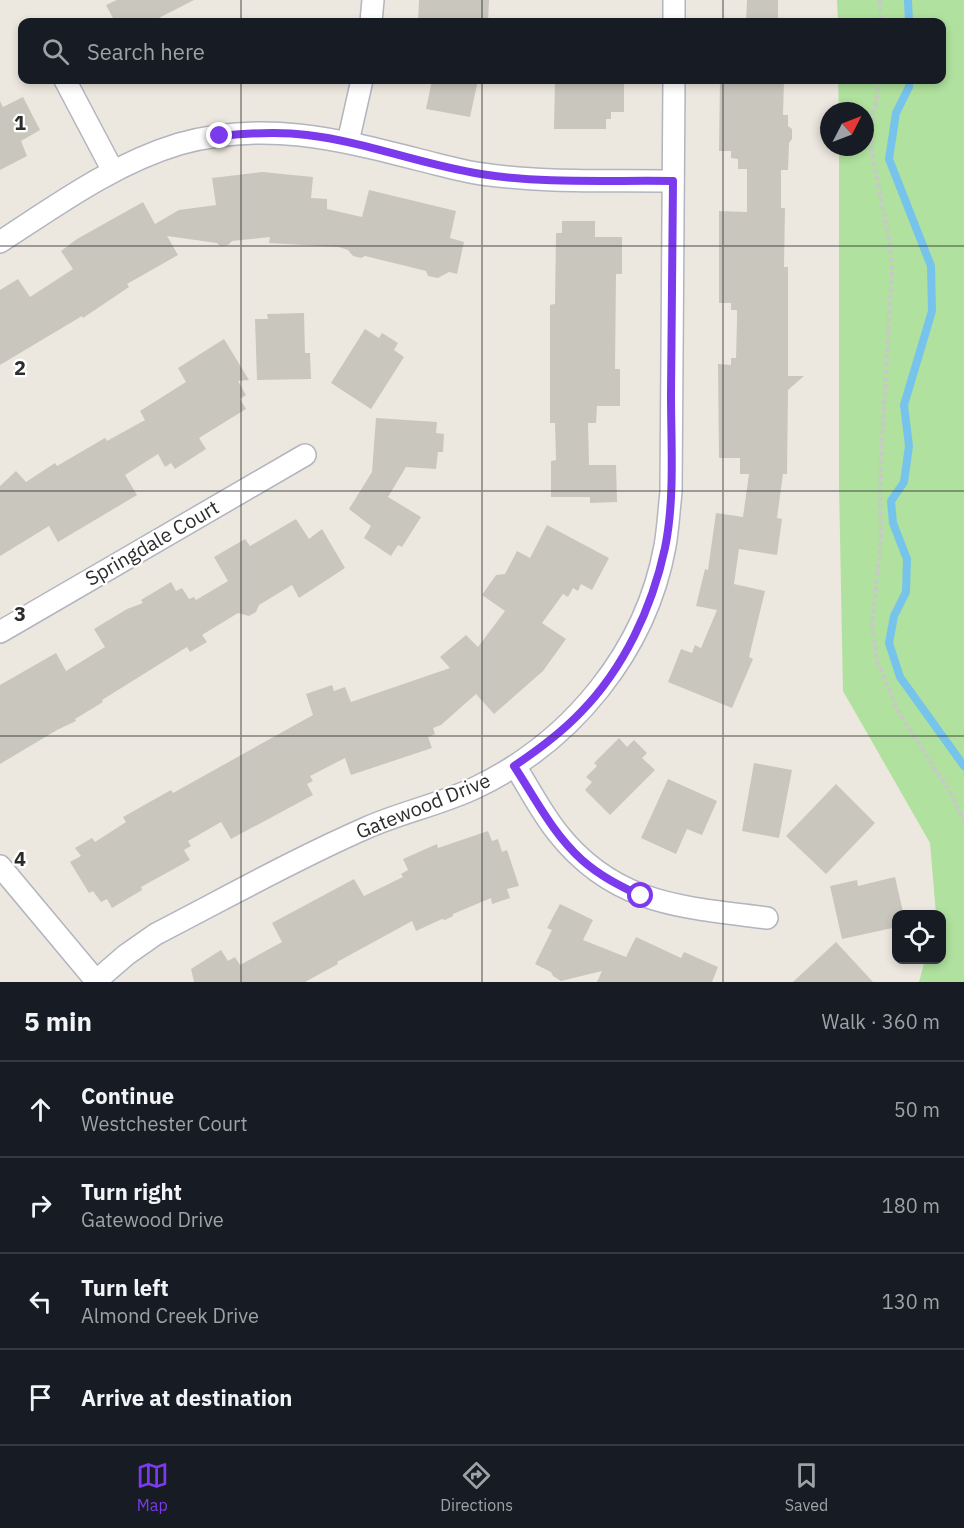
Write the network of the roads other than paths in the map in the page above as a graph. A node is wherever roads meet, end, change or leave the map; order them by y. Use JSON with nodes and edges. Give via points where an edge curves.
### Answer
{"nodes":[{"id":1,"x":373,"y":0,"type":"edge"},
{"id":2,"x":674,"y":0,"type":"edge"},
{"id":3,"x":371,"y":18,"type":"edge"},
{"id":4,"x":674,"y":18,"type":"edge"},
{"id":5,"x":67,"y":84,"type":"edge"},
{"id":6,"x":361,"y":84,"type":"edge"},
{"id":7,"x":674,"y":84,"type":"edge"},
{"id":8,"x":348,"y":142,"type":"junction"},
{"id":9,"x":113,"y":171,"type":"junction"},
{"id":10,"x":673,"y":181,"type":"junction"},
{"id":11,"x":0,"y":242,"type":"edge"},
{"id":12,"x":305,"y":455,"type":"dead end"},
{"id":13,"x":0,"y":632,"type":"edge"},
{"id":14,"x":514,"y":766,"type":"junction"},
{"id":15,"x":0,"y":866,"type":"edge"},
{"id":16,"x":766,"y":918,"type":"dead end"},
{"id":17,"x":97,"y":981,"type":"edge"}],
"edges":[{"from":1,"to":3,"type":"street"},
{"from":2,"to":4,"type":"street"},
{"from":5,"to":9,"type":"street"},
{"from":6,"to":8,"type":"street"},
{"from":7,"to":10,"type":"street","name":"Gatewood Drive"},
{"from":8,"to":9,"type":"street","via":[[264,132],[220,136],[180,144]]},
{"from":8,"to":10,"type":"street","via":[[478,174],[518,179]]},
{"from":9,"to":11,"type":"street"},
{"from":10,"to":14,"type":"street","name":"Gatewood Drive","via":[[671,492],[665,546],[654,590],[612,673],[582,711],[549,742]]},
{"from":12,"to":13,"type":"street","name":"Springdale Court"},
{"from":14,"to":16,"type":"street","via":[[556,832],[581,860],[609,880],[673,906]]},
{"from":14,"to":17,"type":"street","name":"Gatewood Drive","via":[[476,788],[367,827],[167,928],[126,955]]},
{"from":15,"to":17,"type":"street"}]}
